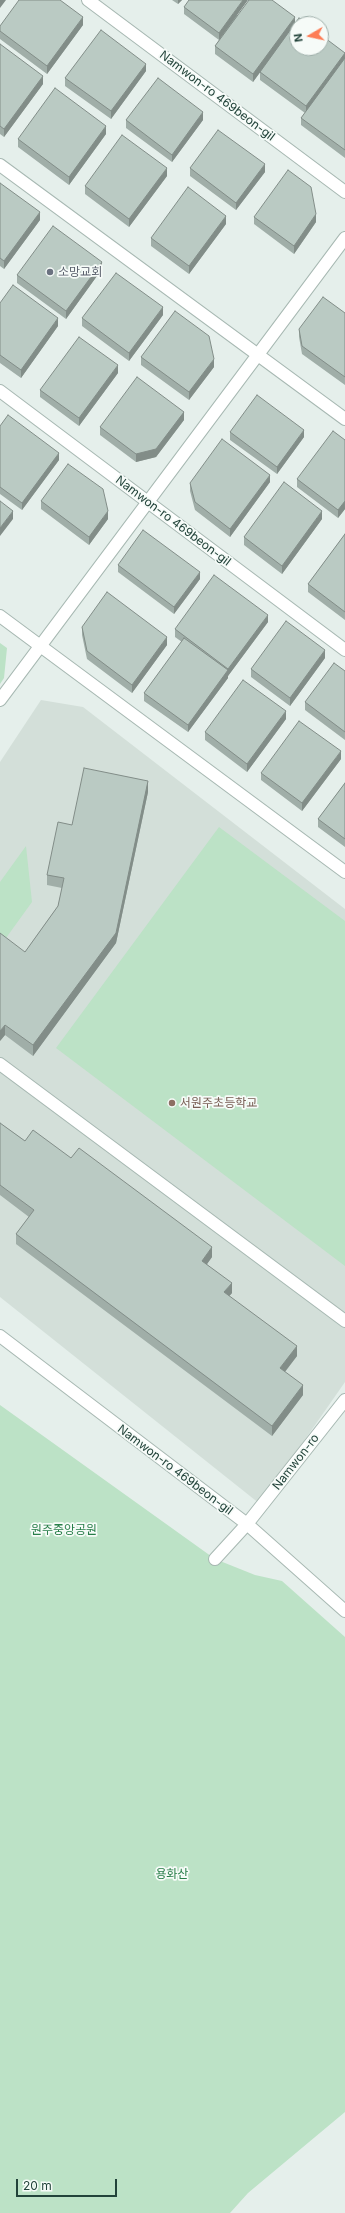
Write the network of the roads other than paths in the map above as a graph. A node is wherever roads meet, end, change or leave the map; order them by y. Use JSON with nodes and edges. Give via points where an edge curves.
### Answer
{"nodes":[{"id":1,"x":88,"y":0,"type":"edge"},
{"id":2,"x":0,"y":165,"type":"edge"},
{"id":3,"x":345,"y":192,"type":"edge"},
{"id":4,"x":345,"y":238,"type":"edge"},
{"id":5,"x":257,"y":354,"type":"junction"},
{"id":6,"x":0,"y":391,"type":"edge"},
{"id":7,"x":345,"y":419,"type":"edge"},
{"id":8,"x":148,"y":502,"type":"junction"},
{"id":9,"x":0,"y":616,"type":"edge"},
{"id":10,"x":41,"y":647,"type":"junction"},
{"id":11,"x":345,"y":650,"type":"edge"},
{"id":12,"x":0,"y":700,"type":"edge"},
{"id":13,"x":345,"y":872,"type":"edge"},
{"id":14,"x":0,"y":1064,"type":"edge"},
{"id":15,"x":345,"y":1321,"type":"edge"},
{"id":16,"x":0,"y":1336,"type":"edge"},
{"id":17,"x":345,"y":1400,"type":"edge"},
{"id":18,"x":246,"y":1524,"type":"junction"},
{"id":19,"x":214,"y":1560,"type":"dead end"},
{"id":20,"x":345,"y":1611,"type":"edge"}],
"edges":[{"from":1,"to":3,"type":"street","name":"Namwon-ro 469beon-gil"},
{"from":2,"to":5,"type":"street"},
{"from":4,"to":5,"type":"street"},
{"from":5,"to":7,"type":"street"},
{"from":5,"to":8,"type":"street"},
{"from":6,"to":8,"type":"street","name":"Namwon-ro 469beon-gil"},
{"from":8,"to":10,"type":"street"},
{"from":8,"to":11,"type":"street","name":"Namwon-ro 469beon-gil"},
{"from":9,"to":10,"type":"street"},
{"from":10,"to":12,"type":"street"},
{"from":10,"to":13,"type":"street"},
{"from":14,"to":15,"type":"street"},
{"from":16,"to":18,"type":"street","name":"Namwon-ro 469beon-gil"},
{"from":17,"to":18,"type":"street","name":"Namwon-ro"},
{"from":18,"to":19,"type":"street","name":"Namwon-ro"},
{"from":18,"to":20,"type":"street","name":"Namwon-ro 469beon-gil"}]}
